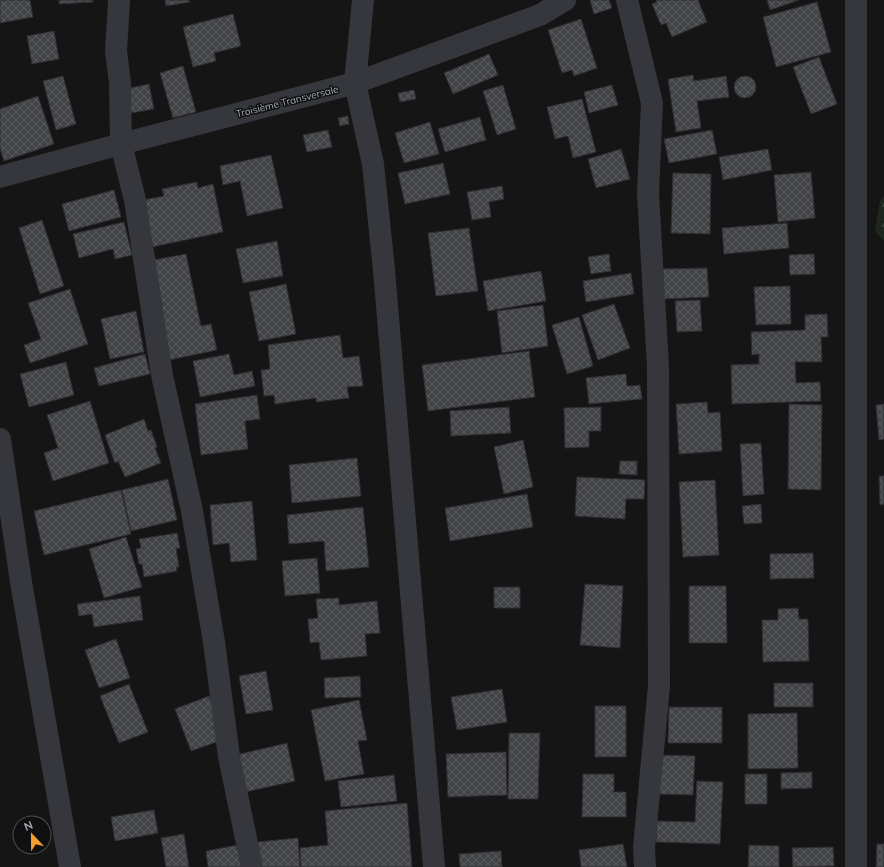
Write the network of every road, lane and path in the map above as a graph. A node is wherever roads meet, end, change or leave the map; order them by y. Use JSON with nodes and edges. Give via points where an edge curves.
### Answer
{"nodes":[{"id":1,"x":119,"y":0,"type":"edge"},
{"id":2,"x":363,"y":0,"type":"edge"},
{"id":3,"x":565,"y":0,"type":"edge"},
{"id":4,"x":627,"y":0,"type":"edge"},
{"id":5,"x":856,"y":0,"type":"edge"},
{"id":6,"x":355,"y":83,"type":"junction"},
{"id":7,"x":121,"y":144,"type":"junction"},
{"id":8,"x":0,"y":177,"type":"edge"},
{"id":9,"x":0,"y":439,"type":"edge"},
{"id":10,"x":70,"y":867,"type":"edge"},
{"id":11,"x":252,"y":867,"type":"edge"},
{"id":12,"x":434,"y":867,"type":"edge"},
{"id":13,"x":645,"y":867,"type":"edge"},
{"id":14,"x":856,"y":867,"type":"edge"}],
"edges":[{"from":1,"to":7,"type":"street","via":[[116,51],[120,83]]},
{"from":2,"to":6,"type":"street"},
{"from":3,"to":6,"type":"street","name":"Troisième Transversale","via":[[540,15]]},
{"from":4,"to":13,"type":"street","via":[[652,103],[648,193],[658,367],[659,686],[644,847]]},
{"from":5,"to":14,"type":"street"},
{"from":6,"to":7,"type":"street","name":"Troisième Transversale"},
{"from":6,"to":12,"type":"street","via":[[373,164],[384,270]]},
{"from":7,"to":8,"type":"street","name":"Troisième Transversale"},
{"from":7,"to":11,"type":"street","via":[[135,200],[162,375],[192,511],[214,642],[229,757]]},
{"from":9,"to":10,"type":"street","via":[[21,582]]}]}
